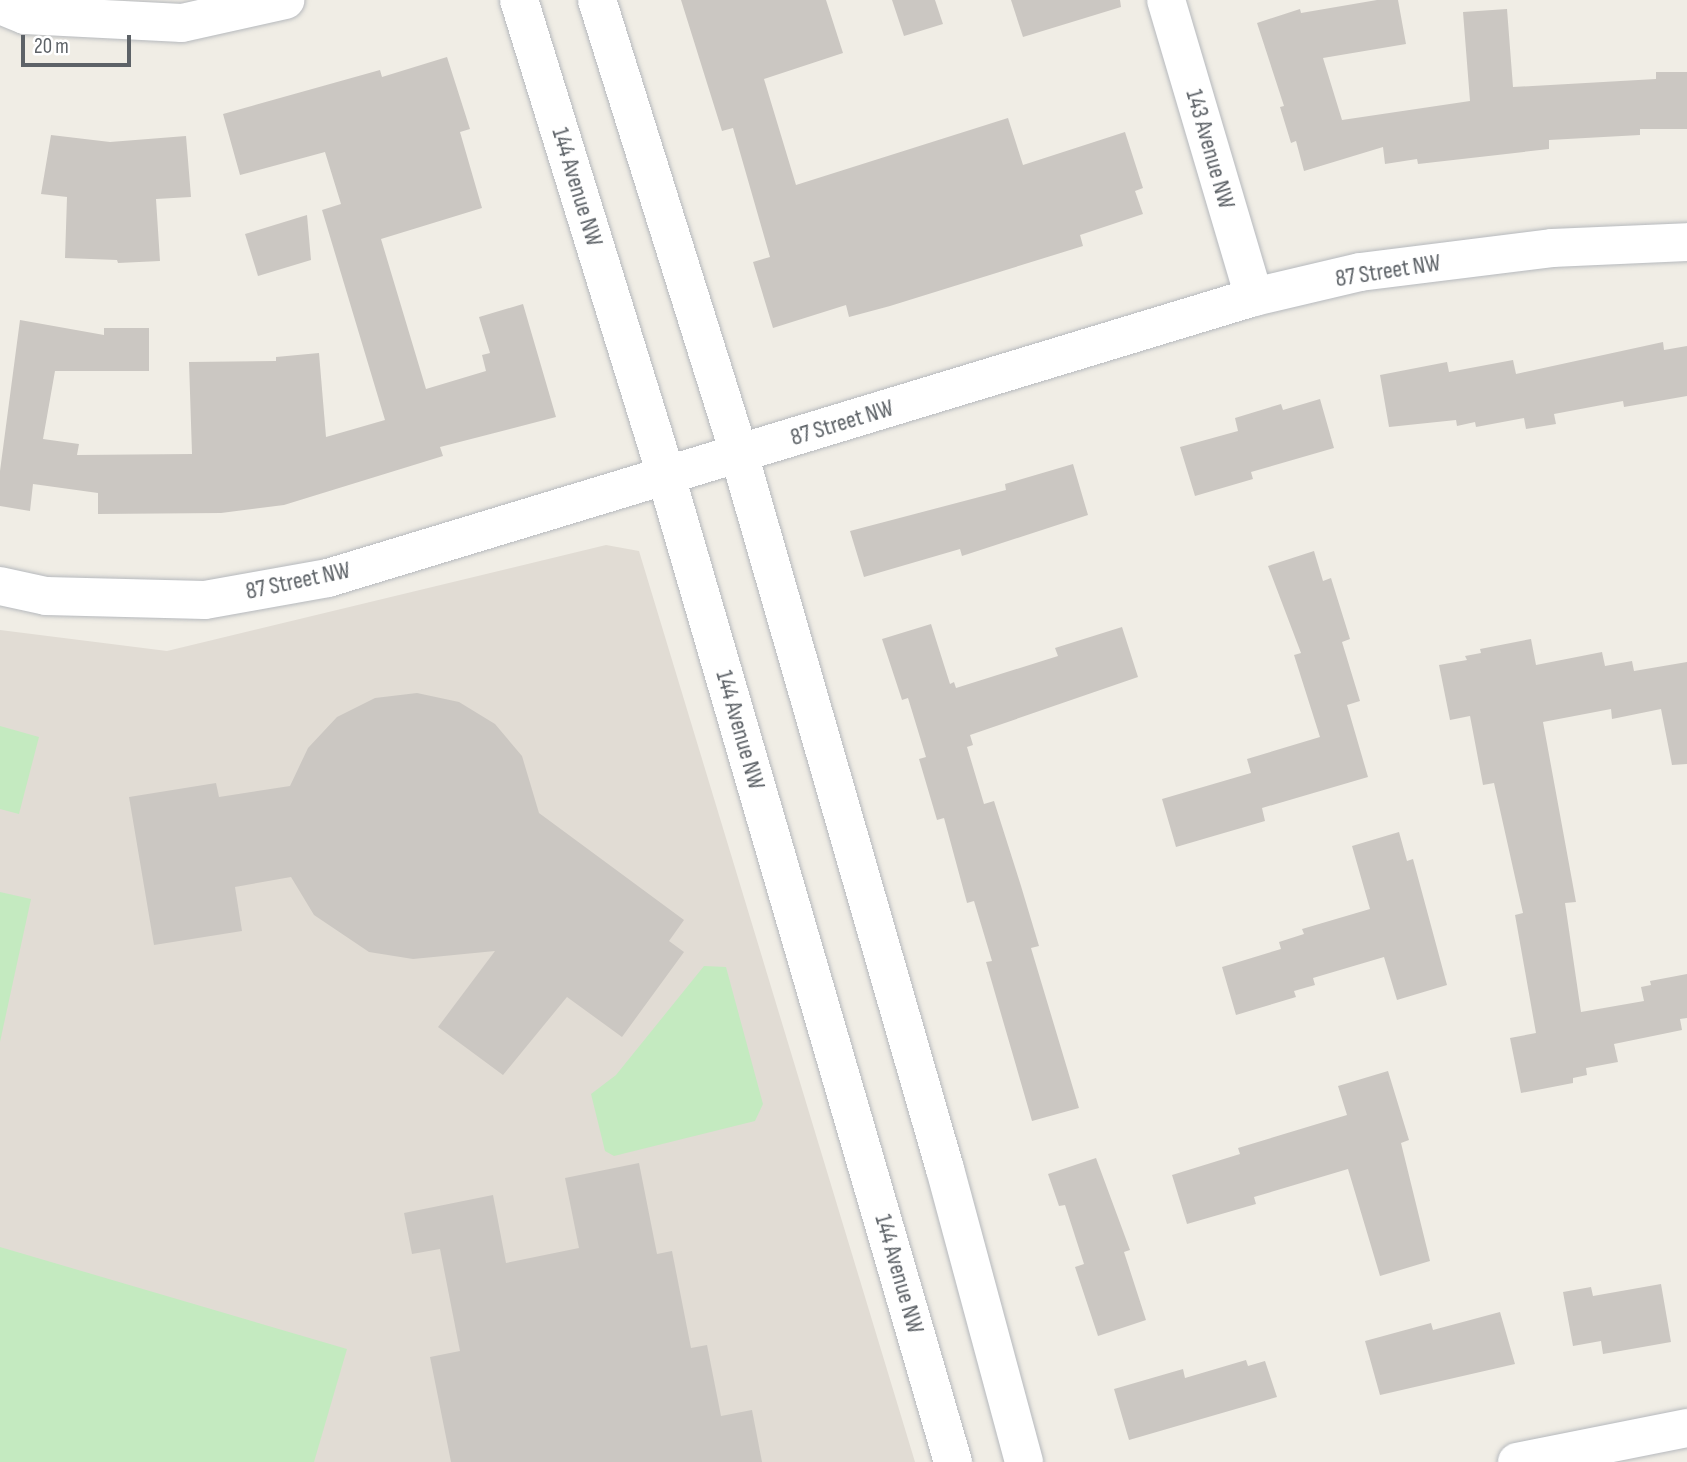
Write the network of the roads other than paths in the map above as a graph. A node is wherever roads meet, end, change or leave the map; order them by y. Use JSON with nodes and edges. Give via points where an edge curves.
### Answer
{"nodes":[{"id":1,"x":285,"y":0,"type":"edge"},
{"id":2,"x":519,"y":0,"type":"edge"},
{"id":3,"x":597,"y":0,"type":"edge"},
{"id":4,"x":1166,"y":0,"type":"edge"},
{"id":5,"x":0,"y":5,"type":"edge"},
{"id":6,"x":1687,"y":242,"type":"edge"},
{"id":7,"x":1254,"y":297,"type":"junction"},
{"id":8,"x":739,"y":454,"type":"junction"},
{"id":9,"x":666,"y":477,"type":"junction"},
{"id":10,"x":0,"y":586,"type":"edge"},
{"id":11,"x":1687,"y":1428,"type":"edge"},
{"id":12,"x":953,"y":1462,"type":"edge"},
{"id":13,"x":1024,"y":1462,"type":"edge"},
{"id":14,"x":1517,"y":1462,"type":"edge"}],
"edges":[{"from":1,"to":5,"type":"street","via":[[183,23],[25,15]]},
{"from":2,"to":9,"type":"street","name":"144 Avenue NW"},
{"from":3,"to":8,"type":"street"},
{"from":4,"to":7,"type":"street","name":"143 Avenue NW"},
{"from":6,"to":7,"type":"street","name":"87 Street NW","via":[[1552,248],[1360,272]]},
{"from":7,"to":8,"type":"street","name":"87 Street NW"},
{"from":8,"to":9,"type":"street","name":"87 Street NW"},
{"from":8,"to":13,"type":"street","via":[[945,1169]]},
{"from":9,"to":10,"type":"street","name":"87 Street NW","via":[[328,578],[205,600],[46,596]]},
{"from":9,"to":12,"type":"street","name":"144 Avenue NW"},
{"from":11,"to":14,"type":"street"}]}
